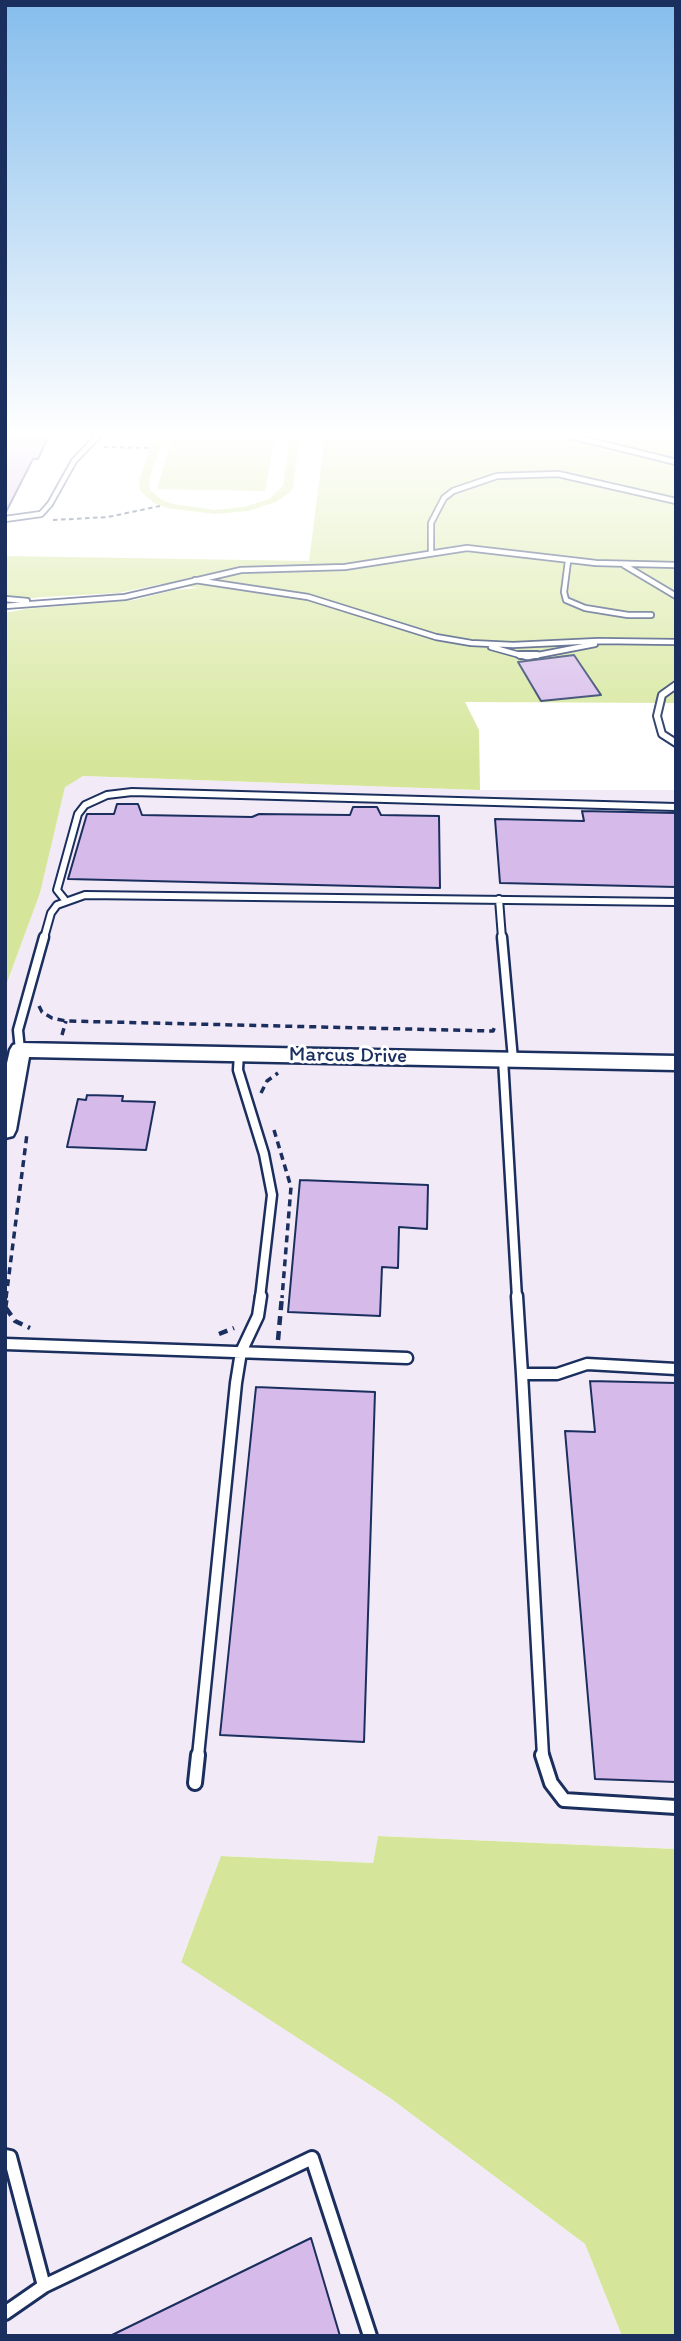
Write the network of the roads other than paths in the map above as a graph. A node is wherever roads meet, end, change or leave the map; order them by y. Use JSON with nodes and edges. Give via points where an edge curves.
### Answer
{"nodes":[{"id":1,"x":430,"y":544,"type":"edge"},
{"id":2,"x":430,"y":552,"type":"junction"},
{"id":3,"x":568,"y":561,"type":"junction"},
{"id":4,"x":624,"y":565,"type":"junction"},
{"id":5,"x":676,"y":565,"type":"edge"},
{"id":6,"x":192,"y":579,"type":"junction"},
{"id":7,"x":676,"y":596,"type":"edge"},
{"id":8,"x":5,"y":599,"type":"edge"},
{"id":9,"x":39,"y":602,"type":"junction"},
{"id":10,"x":5,"y":606,"type":"edge"},
{"id":11,"x":651,"y":615,"type":"dead end"},
{"id":12,"x":607,"y":641,"type":"junction"},
{"id":13,"x":676,"y":642,"type":"edge"},
{"id":14,"x":471,"y":643,"type":"junction"},
{"id":15,"x":676,"y":685,"type":"edge"},
{"id":16,"x":676,"y":743,"type":"edge"},
{"id":17,"x":676,"y":807,"type":"edge"},
{"id":18,"x":65,"y":900,"type":"junction"},
{"id":19,"x":499,"y":900,"type":"junction"},
{"id":20,"x":676,"y":902,"type":"edge"},
{"id":21,"x":20,"y":1050,"type":"junction"},
{"id":22,"x":239,"y":1053,"type":"junction"},
{"id":23,"x":508,"y":1059,"type":"junction"},
{"id":24,"x":676,"y":1063,"type":"edge"},
{"id":25,"x":5,"y":1130,"type":"edge"},
{"id":26,"x":5,"y":1344,"type":"edge"},
{"id":27,"x":241,"y":1352,"type":"junction"},
{"id":28,"x":407,"y":1358,"type":"dead end"},
{"id":29,"x":676,"y":1369,"type":"edge"},
{"id":30,"x":522,"y":1374,"type":"junction"},
{"id":31,"x":195,"y":1783,"type":"dead end"},
{"id":32,"x":676,"y":1807,"type":"edge"},
{"id":33,"x":5,"y":2156,"type":"edge"},
{"id":34,"x":44,"y":2286,"type":"junction"},
{"id":35,"x":5,"y":2313,"type":"edge"},
{"id":36,"x":370,"y":2336,"type":"edge"}],
"edges":[{"from":1,"to":2,"type":"lane"},
{"from":2,"to":3,"type":"lane","via":[[477,548]]},
{"from":2,"to":6,"type":"lane","via":[[345,567],[241,570]]},
{"from":3,"to":4,"type":"lane"},
{"from":3,"to":11,"type":"lane","via":[[566,600],[596,610]]},
{"from":4,"to":5,"type":"lane"},
{"from":4,"to":7,"type":"lane"},
{"from":6,"to":9,"type":"lane","via":[[125,597]]},
{"from":6,"to":14,"type":"lane","via":[[319,600]]},
{"from":8,"to":9,"type":"lane"},
{"from":9,"to":10,"type":"lane"},
{"from":12,"to":13,"type":"lane"},
{"from":12,"to":14,"type":"lane"},
{"from":12,"to":14,"type":"lane","via":[[527,657]]},
{"from":15,"to":16,"type":"lane","via":[[662,695],[657,716],[662,733]]},
{"from":17,"to":18,"type":"lane","via":[[132,792],[107,795],[85,805],[78,814],[58,890]]},
{"from":18,"to":19,"type":"lane","via":[[85,895]]},
{"from":18,"to":21,"type":"lane","via":[[51,914],[18,1030]]},
{"from":19,"to":20,"type":"lane"},
{"from":19,"to":23,"type":"lane"},
{"from":21,"to":22,"type":"street","name":"Marcus Drive"},
{"from":21,"to":25,"type":"street"},
{"from":22,"to":23,"type":"street","name":"Marcus Drive"},
{"from":22,"to":27,"type":"lane","via":[[238,1070],[272,1195],[258,1316]]},
{"from":23,"to":24,"type":"street","name":"Marcus Drive"},
{"from":23,"to":30,"type":"lane"},
{"from":26,"to":27,"type":"lane"},
{"from":27,"to":28,"type":"lane"},
{"from":27,"to":31,"type":"lane"},
{"from":29,"to":30,"type":"lane","via":[[587,1364],[557,1374]]},
{"from":30,"to":32,"type":"lane","via":[[542,1754],[551,1783],[564,1800],[572,1802]]},
{"from":33,"to":34,"type":"lane","via":[[10,2157]]},
{"from":34,"to":35,"type":"lane"},
{"from":34,"to":36,"type":"lane","via":[[312,2158]]}]}
